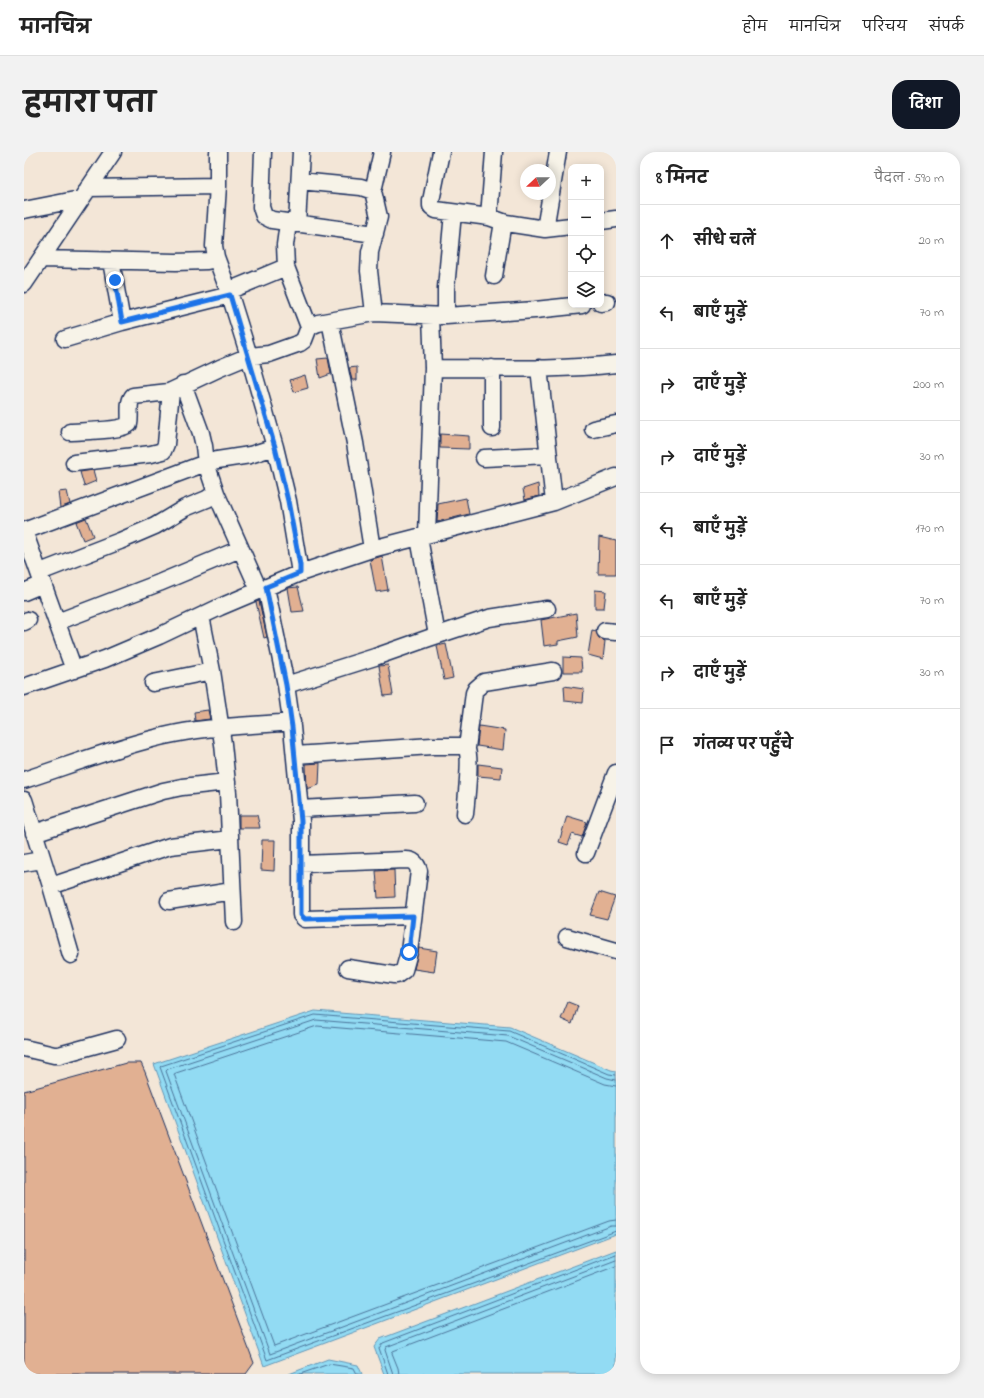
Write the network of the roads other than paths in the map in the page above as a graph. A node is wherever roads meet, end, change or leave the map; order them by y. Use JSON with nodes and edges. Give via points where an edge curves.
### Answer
{"nodes":[{"id":1,"x":113,"y":152,"type":"edge"},
{"id":2,"x":218,"y":152,"type":"edge"},
{"id":3,"x":263,"y":152,"type":"edge"},
{"id":4,"x":301,"y":152,"type":"edge"},
{"id":5,"x":382,"y":152,"type":"edge"},
{"id":6,"x":441,"y":152,"type":"edge"},
{"id":7,"x":494,"y":152,"type":"edge"},
{"id":8,"x":558,"y":152,"type":"edge"},
{"id":9,"x":300,"y":181,"type":"junction"},
{"id":10,"x":218,"y":186,"type":"junction"},
{"id":11,"x":373,"y":191,"type":"junction"},
{"id":12,"x":84,"y":194,"type":"junction"},
{"id":13,"x":24,"y":210,"type":"edge"},
{"id":14,"x":453,"y":213,"type":"junction"},
{"id":15,"x":496,"y":220,"type":"junction"},
{"id":16,"x":293,"y":223,"type":"junction"},
{"id":17,"x":568,"y":226,"type":"edge"},
{"id":18,"x":545,"y":229,"type":"junction"},
{"id":19,"x":375,"y":234,"type":"junction"},
{"id":20,"x":216,"y":257,"type":"junction"},
{"id":21,"x":41,"y":259,"type":"junction"},
{"id":22,"x":111,"y":261,"type":"junction"},
{"id":23,"x":286,"y":267,"type":"junction"},
{"id":24,"x":494,"y":276,"type":"dead end"},
{"id":25,"x":24,"y":284,"type":"edge"},
{"id":26,"x":229,"y":293,"type":"junction"},
{"id":27,"x":568,"y":306,"type":"edge"},
{"id":28,"x":374,"y":314,"type":"junction"},
{"id":29,"x":439,"y":316,"type":"junction"},
{"id":30,"x":330,"y":321,"type":"junction"},
{"id":31,"x":122,"y":322,"type":"junction"},
{"id":32,"x":309,"y":327,"type":"junction"},
{"id":33,"x":65,"y":339,"type":"dead end"},
{"id":34,"x":249,"y":356,"type":"junction"},
{"id":35,"x":616,"y":364,"type":"edge"},
{"id":36,"x":433,"y":368,"type":"junction"},
{"id":37,"x":492,"y":368,"type":"junction"},
{"id":38,"x":539,"y":368,"type":"junction"},
{"id":39,"x":177,"y":388,"type":"junction"},
{"id":40,"x":616,"y":424,"type":"edge"},
{"id":41,"x":492,"y":428,"type":"dead end"},
{"id":42,"x":593,"y":429,"type":"dead end"},
{"id":43,"x":70,"y":432,"type":"dead end"},
{"id":44,"x":275,"y":447,"type":"junction"},
{"id":45,"x":549,"y":455,"type":"junction"},
{"id":46,"x":484,"y":458,"type":"dead end"},
{"id":47,"x":74,"y":463,"type":"dead end"},
{"id":48,"x":206,"y":463,"type":"junction"},
{"id":49,"x":616,"y":477,"type":"edge"},
{"id":50,"x":216,"y":493,"type":"junction"},
{"id":51,"x":554,"y":502,"type":"junction"},
{"id":52,"x":24,"y":531,"type":"edge"},
{"id":53,"x":423,"y":536,"type":"junction"},
{"id":54,"x":240,"y":549,"type":"junction"},
{"id":55,"x":372,"y":549,"type":"junction"},
{"id":56,"x":300,"y":573,"type":"junction"},
{"id":57,"x":42,"y":578,"type":"junction"},
{"id":58,"x":262,"y":588,"type":"junction"},
{"id":59,"x":24,"y":592,"type":"edge"},
{"id":60,"x":546,"y":609,"type":"dead end"},
{"id":61,"x":201,"y":616,"type":"junction"},
{"id":62,"x":57,"y":622,"type":"junction"},
{"id":63,"x":436,"y":635,"type":"junction"},
{"id":64,"x":74,"y":670,"type":"junction"},
{"id":65,"x":212,"y":671,"type":"junction"},
{"id":66,"x":553,"y":671,"type":"dead end"},
{"id":67,"x":153,"y":683,"type":"dead end"},
{"id":68,"x":286,"y":685,"type":"junction"},
{"id":69,"x":24,"y":687,"type":"edge"},
{"id":70,"x":292,"y":722,"type":"junction"},
{"id":71,"x":221,"y":728,"type":"junction"},
{"id":72,"x":467,"y":748,"type":"junction"},
{"id":73,"x":295,"y":755,"type":"junction"},
{"id":74,"x":616,"y":773,"type":"edge"},
{"id":75,"x":24,"y":780,"type":"edge"},
{"id":76,"x":227,"y":782,"type":"junction"},
{"id":77,"x":24,"y":800,"type":"edge"},
{"id":78,"x":415,"y":803,"type":"dead end"},
{"id":79,"x":300,"y":809,"type":"junction"},
{"id":80,"x":465,"y":814,"type":"dead end"},
{"id":81,"x":29,"y":826,"type":"edge"},
{"id":82,"x":230,"y":839,"type":"junction"},
{"id":83,"x":586,"y":853,"type":"dead end"},
{"id":84,"x":42,"y":860,"type":"junction"},
{"id":85,"x":24,"y":863,"type":"edge"},
{"id":86,"x":301,"y":864,"type":"junction"},
{"id":87,"x":51,"y":886,"type":"junction"},
{"id":88,"x":232,"y":891,"type":"junction"},
{"id":89,"x":169,"y":900,"type":"dead end"},
{"id":90,"x":413,"y":916,"type":"junction"},
{"id":91,"x":234,"y":922,"type":"dead end"},
{"id":92,"x":567,"y":937,"type":"dead end"},
{"id":93,"x":616,"y":951,"type":"edge"},
{"id":94,"x":70,"y":955,"type":"dead end"},
{"id":95,"x":348,"y":968,"type":"dead end"},
{"id":96,"x":117,"y":1039,"type":"dead end"},
{"id":97,"x":24,"y":1048,"type":"edge"}],
"edges":[{"from":1,"to":12,"type":"street"},
{"from":2,"to":10,"type":"street"},
{"from":3,"to":16,"type":"street","via":[[262,213],[268,219]]},
{"from":4,"to":9,"type":"street"},
{"from":5,"to":11,"type":"street"},
{"from":6,"to":14,"type":"street","via":[[431,206],[436,210]]},
{"from":7,"to":15,"type":"street"},
{"from":8,"to":18,"type":"street"},
{"from":9,"to":11,"type":"street","via":[[361,187]]},
{"from":9,"to":16,"type":"street"},
{"from":10,"to":12,"type":"street"},
{"from":10,"to":20,"type":"street","via":[[214,246]]},
{"from":11,"to":19,"type":"street","via":[[379,217]]},
{"from":12,"to":13,"type":"street"},
{"from":12,"to":21,"type":"street"},
{"from":14,"to":15,"type":"street"},
{"from":14,"to":29,"type":"street","via":[[446,288]]},
{"from":15,"to":18,"type":"street"},
{"from":15,"to":24,"type":"street"},
{"from":16,"to":19,"type":"street"},
{"from":16,"to":23,"type":"street","via":[[284,245]]},
{"from":17,"to":18,"type":"street"},
{"from":19,"to":28,"type":"street","via":[[370,252],[369,271]]},
{"from":20,"to":22,"type":"street","via":[[206,261]]},
{"from":20,"to":26,"type":"street"},
{"from":21,"to":22,"type":"street"},
{"from":21,"to":25,"type":"street"},
{"from":22,"to":31,"type":"street"},
{"from":23,"to":26,"type":"street"},
{"from":23,"to":32,"type":"street"},
{"from":26,"to":31,"type":"street"},
{"from":26,"to":34,"type":"street"},
{"from":27,"to":29,"type":"street"},
{"from":28,"to":29,"type":"street"},
{"from":28,"to":30,"type":"street"},
{"from":29,"to":36,"type":"street"},
{"from":30,"to":32,"type":"street"},
{"from":30,"to":55,"type":"street","via":[[355,443]]},
{"from":31,"to":33,"type":"street"},
{"from":32,"to":34,"type":"street","via":[[304,340],[300,343],[269,354]]},
{"from":34,"to":39,"type":"street"},
{"from":34,"to":44,"type":"street"},
{"from":35,"to":38,"type":"street"},
{"from":36,"to":37,"type":"street"},
{"from":36,"to":53,"type":"street"},
{"from":37,"to":38,"type":"street"},
{"from":37,"to":41,"type":"street"},
{"from":38,"to":45,"type":"street"},
{"from":39,"to":43,"type":"street","via":[[133,396],[130,399],[130,421],[127,427]]},
{"from":39,"to":47,"type":"street","via":[[163,450],[151,454]]},
{"from":39,"to":48,"type":"street","via":[[201,433]]},
{"from":40,"to":42,"type":"street"},
{"from":44,"to":48,"type":"street","via":[[250,455]]},
{"from":44,"to":56,"type":"street","via":[[288,501]]},
{"from":45,"to":46,"type":"street"},
{"from":45,"to":51,"type":"street"},
{"from":48,"to":50,"type":"street"},
{"from":48,"to":52,"type":"street"},
{"from":49,"to":51,"type":"street"},
{"from":50,"to":54,"type":"street"},
{"from":50,"to":57,"type":"street","via":[[155,526]]},
{"from":51,"to":53,"type":"street"},
{"from":52,"to":57,"type":"street"},
{"from":53,"to":55,"type":"street"},
{"from":53,"to":63,"type":"street"},
{"from":54,"to":58,"type":"street"},
{"from":54,"to":62,"type":"street"},
{"from":55,"to":56,"type":"street"},
{"from":56,"to":58,"type":"street"},
{"from":57,"to":59,"type":"street"},
{"from":57,"to":62,"type":"street"},
{"from":58,"to":61,"type":"street"},
{"from":58,"to":68,"type":"street"},
{"from":60,"to":63,"type":"street","via":[[489,618]]},
{"from":61,"to":64,"type":"street","via":[[105,659]]},
{"from":61,"to":65,"type":"street"},
{"from":62,"to":64,"type":"street"},
{"from":63,"to":68,"type":"street"},
{"from":64,"to":69,"type":"street"},
{"from":65,"to":67,"type":"street"},
{"from":65,"to":71,"type":"street"},
{"from":66,"to":72,"type":"street","via":[[484,682],[480,685],[474,693]]},
{"from":68,"to":70,"type":"street"},
{"from":70,"to":71,"type":"street"},
{"from":70,"to":73,"type":"street"},
{"from":71,"to":75,"type":"street","via":[[187,731],[145,741]]},
{"from":71,"to":76,"type":"street"},
{"from":72,"to":73,"type":"street","via":[[440,746]]},
{"from":72,"to":80,"type":"street"},
{"from":73,"to":79,"type":"street"},
{"from":74,"to":83,"type":"street"},
{"from":76,"to":81,"type":"street","via":[[163,791]]},
{"from":76,"to":82,"type":"street"},
{"from":77,"to":81,"type":"street"},
{"from":78,"to":79,"type":"street"},
{"from":79,"to":86,"type":"street"},
{"from":81,"to":84,"type":"street"},
{"from":82,"to":87,"type":"street","via":[[170,846]]},
{"from":82,"to":88,"type":"street"},
{"from":84,"to":85,"type":"street"},
{"from":84,"to":87,"type":"street"},
{"from":86,"to":90,"type":"street","via":[[301,915],[305,919]]},
{"from":86,"to":90,"type":"street","via":[[411,860],[419,871]]},
{"from":87,"to":94,"type":"street"},
{"from":88,"to":89,"type":"street"},
{"from":88,"to":91,"type":"street"},
{"from":90,"to":95,"type":"street","via":[[409,952],[402,973],[394,975]]},
{"from":92,"to":93,"type":"street"},
{"from":96,"to":97,"type":"street","via":[[59,1055]]}]}
